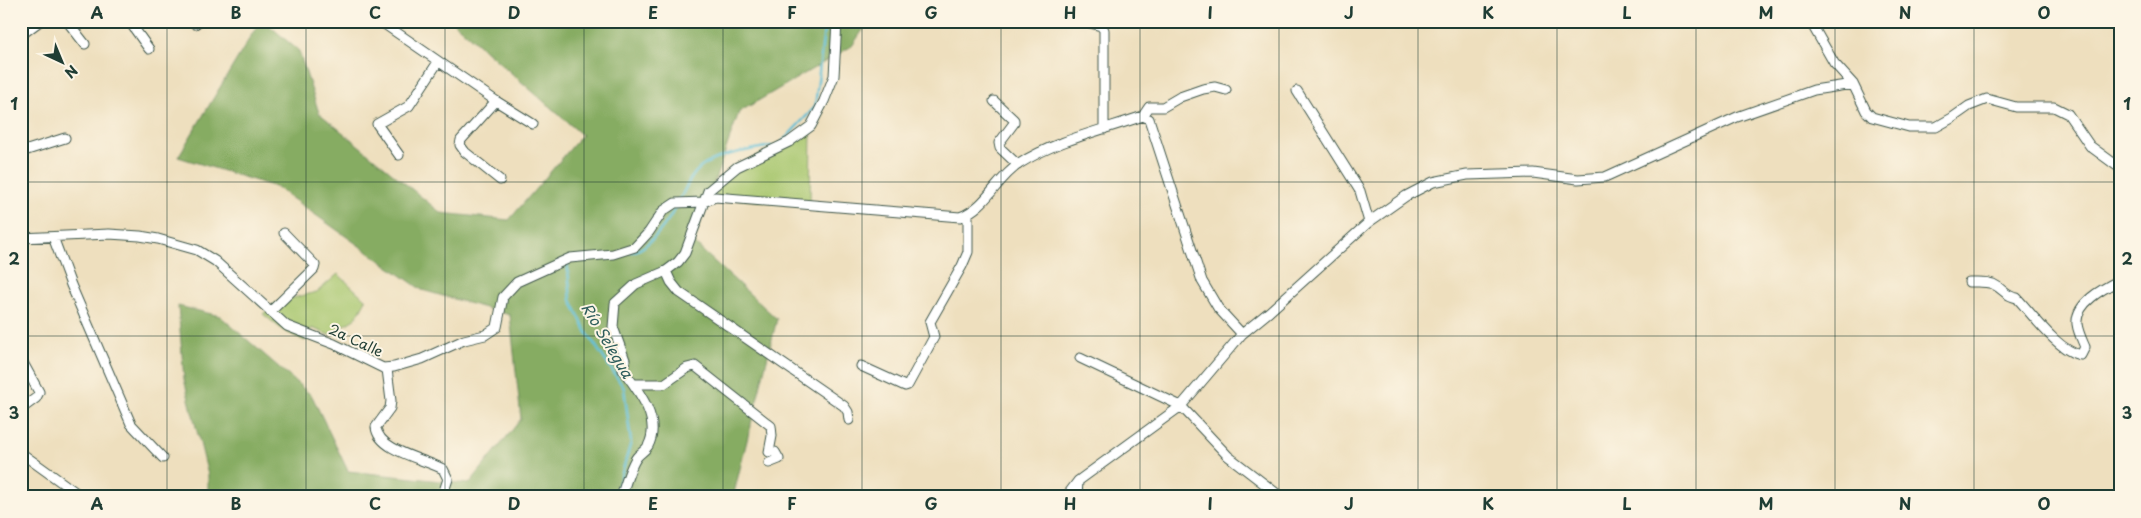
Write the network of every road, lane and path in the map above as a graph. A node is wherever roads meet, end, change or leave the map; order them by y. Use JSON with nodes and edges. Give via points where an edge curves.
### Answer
{"nodes":[{"id":1,"x":40,"y":21,"type":"edge"},
{"id":2,"x":67,"y":21,"type":"edge"},
{"id":3,"x":129,"y":21,"type":"edge"},
{"id":4,"x":380,"y":21,"type":"edge"},
{"id":5,"x":838,"y":21,"type":"edge"},
{"id":6,"x":1083,"y":21,"type":"edge"},
{"id":7,"x":1810,"y":21,"type":"edge"},
{"id":8,"x":21,"y":35,"type":"edge"},
{"id":9,"x":85,"y":44,"type":"dead end"},
{"id":10,"x":149,"y":49,"type":"dead end"},
{"id":11,"x":438,"y":62,"type":"junction"},
{"id":12,"x":1853,"y":84,"type":"junction"},
{"id":13,"x":1226,"y":90,"type":"dead end"},
{"id":14,"x":1297,"y":91,"type":"dead end"},
{"id":15,"x":496,"y":101,"type":"junction"},
{"id":16,"x":994,"y":101,"type":"dead end"},
{"id":17,"x":1143,"y":116,"type":"junction"},
{"id":18,"x":533,"y":124,"type":"dead end"},
{"id":19,"x":1104,"y":129,"type":"junction"},
{"id":20,"x":65,"y":138,"type":"dead end"},
{"id":21,"x":21,"y":152,"type":"edge"},
{"id":22,"x":399,"y":154,"type":"dead end"},
{"id":23,"x":1018,"y":165,"type":"junction"},
{"id":24,"x":2120,"y":168,"type":"edge"},
{"id":25,"x":500,"y":180,"type":"dead end"},
{"id":26,"x":704,"y":202,"type":"junction"},
{"id":27,"x":968,"y":214,"type":"junction"},
{"id":28,"x":1369,"y":222,"type":"junction"},
{"id":29,"x":284,"y":233,"type":"dead end"},
{"id":30,"x":53,"y":236,"type":"junction"},
{"id":31,"x":21,"y":238,"type":"edge"},
{"id":32,"x":666,"y":271,"type":"junction"},
{"id":33,"x":2120,"y":280,"type":"edge"},
{"id":34,"x":1969,"y":282,"type":"dead end"},
{"id":35,"x":270,"y":312,"type":"junction"},
{"id":36,"x":1242,"y":334,"type":"junction"},
{"id":37,"x":1080,"y":358,"type":"dead end"},
{"id":38,"x":22,"y":362,"type":"edge"},
{"id":39,"x":861,"y":366,"type":"dead end"},
{"id":40,"x":387,"y":368,"type":"junction"},
{"id":41,"x":634,"y":384,"type":"junction"},
{"id":42,"x":1181,"y":406,"type":"junction"},
{"id":43,"x":21,"y":409,"type":"edge"},
{"id":44,"x":849,"y":420,"type":"dead end"},
{"id":45,"x":21,"y":453,"type":"edge"},
{"id":46,"x":163,"y":458,"type":"dead end"},
{"id":47,"x":769,"y":463,"type":"dead end"},
{"id":48,"x":1078,"y":481,"type":"junction"},
{"id":49,"x":82,"y":497,"type":"edge"},
{"id":50,"x":442,"y":497,"type":"edge"},
{"id":51,"x":622,"y":497,"type":"edge"},
{"id":52,"x":1066,"y":497,"type":"edge"},
{"id":53,"x":1076,"y":497,"type":"edge"},
{"id":54,"x":1285,"y":497,"type":"edge"}],
"edges":[{"from":1,"to":8,"type":"street"},
{"from":2,"to":9,"type":"street"},
{"from":3,"to":10,"type":"street"},
{"from":4,"to":11,"type":"street"},
{"from":5,"to":26,"type":"street","via":[[834,76],[811,126],[789,142],[737,167],[708,192]]},
{"from":6,"to":19,"type":"street","via":[[1104,30]]},
{"from":7,"to":12,"type":"street","via":[[1834,63]]},
{"from":11,"to":15,"type":"street"},
{"from":11,"to":22,"type":"street","via":[[409,106],[377,124]]},
{"from":12,"to":24,"type":"street","via":[[1872,117],[1909,127],[1936,127],[1969,106],[1987,99],[2016,107],[2054,107],[2068,114],[2090,146]]},
{"from":12,"to":28,"type":"street","via":[[1814,90],[1737,117],[1605,177],[1578,179],[1533,172],[1467,175],[1432,182]]},
{"from":13,"to":17,"type":"street","via":[[1215,87],[1188,94],[1163,107],[1149,107]]},
{"from":14,"to":28,"type":"street","via":[[1360,191]]},
{"from":15,"to":18,"type":"street"},
{"from":15,"to":25,"type":"street","via":[[460,145]]},
{"from":16,"to":23,"type":"street","via":[[1014,120],[999,143],[1000,148]]},
{"from":17,"to":19,"type":"street"},
{"from":17,"to":36,"type":"street","via":[[1149,119],[1202,281],[1218,308]]},
{"from":19,"to":23,"type":"street","via":[[1045,150]]},
{"from":20,"to":21,"type":"street"},
{"from":23,"to":27,"type":"street"},
{"from":26,"to":27,"type":"street","name":"2a Calle","via":[[715,197],[960,217]]},
{"from":26,"to":32,"type":"street","via":[[685,253]]},
{"from":26,"to":40,"type":"street","name":"2a Calle","via":[[678,203],[663,211],[635,247],[613,254],[570,258],[517,282],[503,297],[497,326],[485,336],[464,340],[422,359]]},
{"from":27,"to":39,"type":"street","via":[[968,252],[930,322],[934,337],[908,386]]},
{"from":28,"to":36,"type":"street"},
{"from":29,"to":35,"type":"street","via":[[315,265]]},
{"from":30,"to":31,"type":"street","name":"2a Calle"},
{"from":30,"to":35,"type":"street","name":"2a Calle","via":[[140,236],[197,250],[215,261]]},
{"from":30,"to":46,"type":"street","via":[[131,424]]},
{"from":32,"to":41,"type":"street","via":[[636,284],[615,303],[613,327],[625,360],[623,370]]},
{"from":32,"to":44,"type":"street","via":[[679,292],[844,406]]},
{"from":33,"to":34,"type":"street","via":[[2086,302],[2081,310],[2077,323],[2084,347],[2081,355],[2056,341],[2017,298],[2008,297],[1990,282]]},
{"from":35,"to":40,"type":"street","name":"2a Calle","via":[[287,326]]},
{"from":36,"to":42,"type":"street"},
{"from":37,"to":42,"type":"street"},
{"from":38,"to":43,"type":"street","via":[[39,392]]},
{"from":40,"to":50,"type":"street","via":[[390,408],[376,427],[376,433],[400,452],[443,469],[448,479]]},
{"from":41,"to":47,"type":"street","via":[[664,384],[695,366],[771,426],[769,452],[775,452],[779,459]]},
{"from":41,"to":51,"type":"street","via":[[649,412],[652,434],[647,448],[637,457]]},
{"from":42,"to":48,"type":"street"},
{"from":42,"to":54,"type":"street","via":[[1228,456]]},
{"from":45,"to":49,"type":"street"},
{"from":48,"to":52,"type":"street"},
{"from":48,"to":53,"type":"street"}]}
